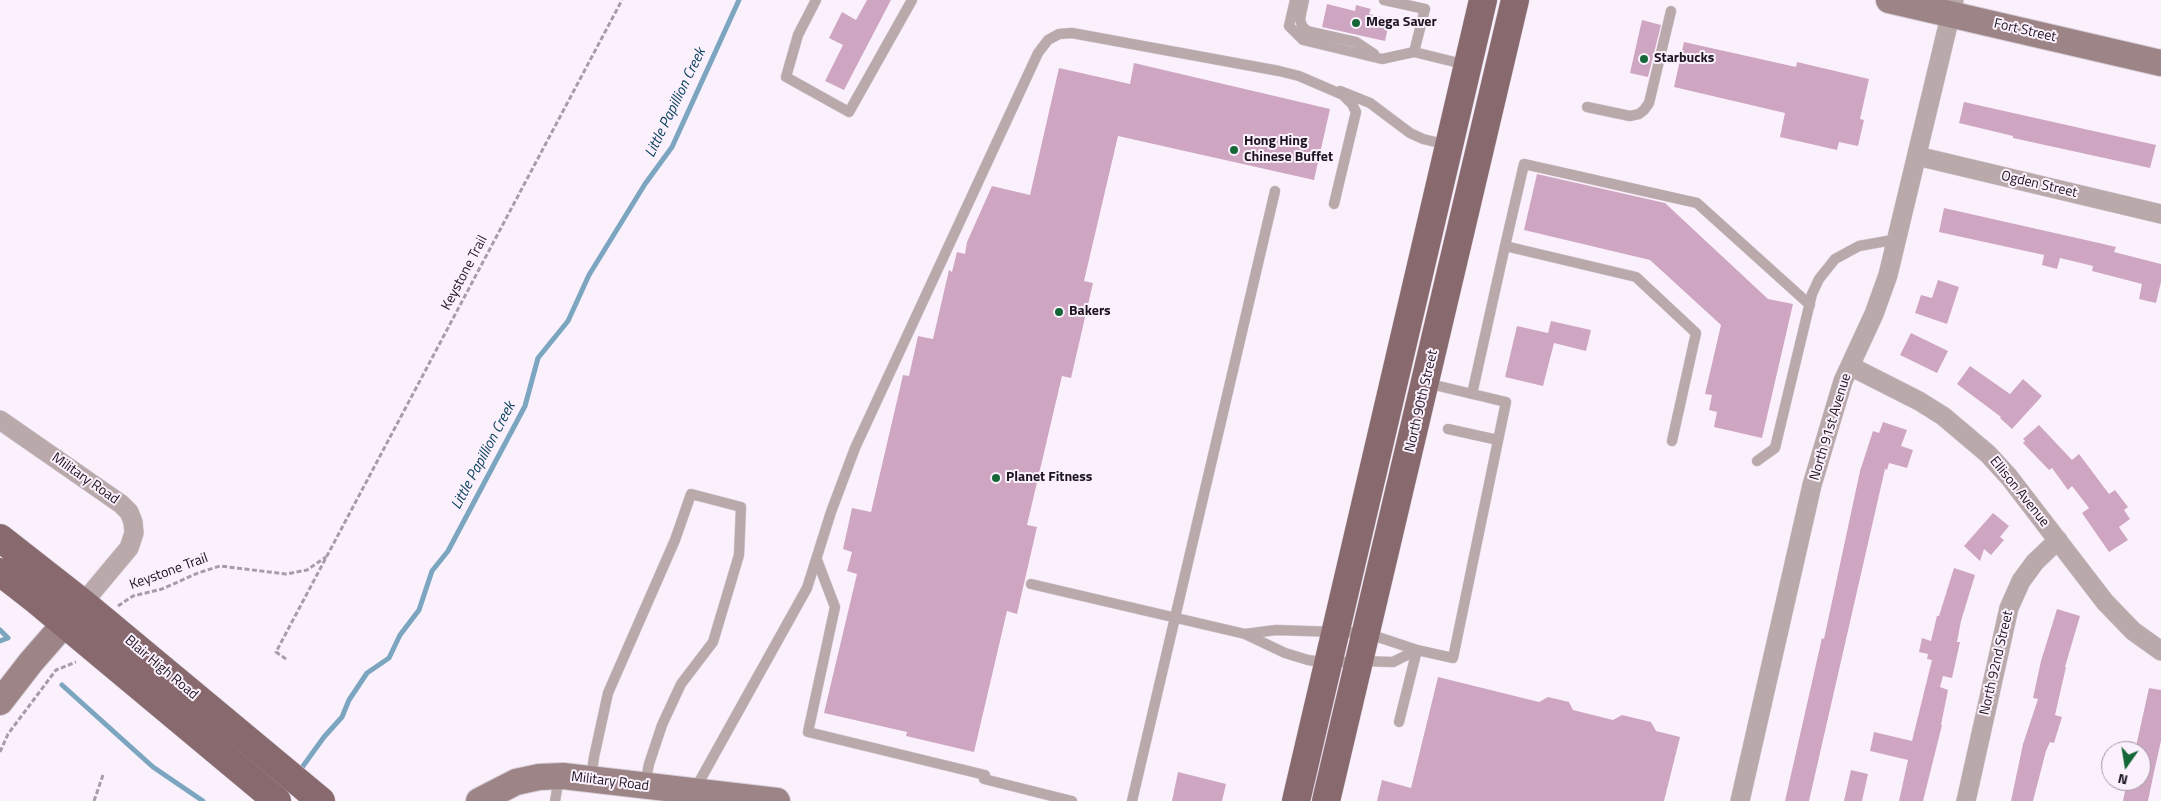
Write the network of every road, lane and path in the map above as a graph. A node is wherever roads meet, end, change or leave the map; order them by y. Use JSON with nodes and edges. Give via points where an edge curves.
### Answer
{"nodes":[{"id":1,"x":622,"y":0,"type":"edge"},
{"id":2,"x":816,"y":0,"type":"edge"},
{"id":3,"x":912,"y":0,"type":"edge"},
{"id":4,"x":1295,"y":0,"type":"edge"},
{"id":5,"x":1304,"y":0,"type":"edge"},
{"id":6,"x":1384,"y":0,"type":"edge"},
{"id":7,"x":1483,"y":0,"type":"edge"},
{"id":8,"x":1515,"y":0,"type":"edge"},
{"id":9,"x":1889,"y":0,"type":"edge"},
{"id":10,"x":1952,"y":7,"type":"edge"},
{"id":11,"x":1671,"y":11,"type":"dead end"},
{"id":12,"x":1414,"y":52,"type":"junction"},
{"id":13,"x":1382,"y":59,"type":"junction"},
{"id":14,"x":2161,"y":62,"type":"edge"},
{"id":15,"x":1468,"y":65,"type":"junction"},
{"id":16,"x":1325,"y":86,"type":"junction"},
{"id":17,"x":1587,"y":107,"type":"dead end"},
{"id":18,"x":1449,"y":146,"type":"junction"},
{"id":19,"x":1917,"y":156,"type":"junction"},
{"id":20,"x":1275,"y":191,"type":"dead end"},
{"id":21,"x":1334,"y":204,"type":"dead end"},
{"id":22,"x":2161,"y":214,"type":"edge"},
{"id":23,"x":1898,"y":239,"type":"junction"},
{"id":24,"x":1505,"y":246,"type":"junction"},
{"id":25,"x":1421,"y":266,"type":"junction"},
{"id":26,"x":1810,"y":305,"type":"junction"},
{"id":27,"x":1850,"y":366,"type":"junction"},
{"id":28,"x":1426,"y":383,"type":"junction"},
{"id":29,"x":1472,"y":394,"type":"junction"},
{"id":30,"x":0,"y":420,"type":"edge"},
{"id":31,"x":1448,"y":429,"type":"dead end"},
{"id":32,"x":1498,"y":440,"type":"junction"},
{"id":33,"x":1672,"y":441,"type":"dead end"},
{"id":34,"x":1757,"y":460,"type":"dead end"},
{"id":35,"x":0,"y":538,"type":"edge"},
{"id":36,"x":2058,"y":540,"type":"junction"},
{"id":37,"x":327,"y":557,"type":"junction"},
{"id":38,"x":817,"y":560,"type":"junction"},
{"id":39,"x":0,"y":572,"type":"edge"},
{"id":40,"x":1031,"y":584,"type":"dead end"},
{"id":41,"x":83,"y":602,"type":"junction"},
{"id":42,"x":114,"y":610,"type":"dead end"},
{"id":43,"x":1175,"y":618,"type":"junction"},
{"id":44,"x":65,"y":624,"type":"junction"},
{"id":45,"x":1335,"y":632,"type":"junction"},
{"id":46,"x":1245,"y":634,"type":"junction"},
{"id":47,"x":1366,"y":634,"type":"junction"},
{"id":48,"x":1417,"y":650,"type":"junction"},
{"id":49,"x":2161,"y":652,"type":"edge"},
{"id":50,"x":76,"y":657,"type":"dead end"},
{"id":51,"x":286,"y":660,"type":"dead end"},
{"id":52,"x":1360,"y":661,"type":"junction"},
{"id":53,"x":1328,"y":663,"type":"junction"},
{"id":54,"x":0,"y":702,"type":"edge"},
{"id":55,"x":1400,"y":722,"type":"dead end"},
{"id":56,"x":0,"y":752,"type":"edge"},
{"id":57,"x":103,"y":775,"type":"dead end"},
{"id":58,"x":591,"y":780,"type":"junction"},
{"id":59,"x":644,"y":786,"type":"junction"},
{"id":60,"x":557,"y":789,"type":"edge"},
{"id":61,"x":694,"y":792,"type":"junction"},
{"id":62,"x":94,"y":801,"type":"edge"},
{"id":63,"x":277,"y":801,"type":"edge"},
{"id":64,"x":321,"y":801,"type":"edge"},
{"id":65,"x":479,"y":801,"type":"edge"},
{"id":66,"x":776,"y":801,"type":"edge"},
{"id":67,"x":1072,"y":801,"type":"edge"},
{"id":68,"x":1132,"y":801,"type":"edge"},
{"id":69,"x":1296,"y":801,"type":"edge"},
{"id":70,"x":1326,"y":801,"type":"edge"},
{"id":71,"x":1740,"y":801,"type":"edge"},
{"id":72,"x":1966,"y":801,"type":"edge"}],
"edges":[{"from":1,"to":37,"type":"path","name":"Keystone Trail"},
{"from":2,"to":3,"type":"lane","via":[[798,35],[786,77],[849,112]]},
{"from":4,"to":13,"type":"lane","via":[[1289,26],[1303,40]]},
{"from":5,"to":13,"type":"lane","via":[[1300,19],[1307,31],[1356,42]]},
{"from":6,"to":12,"type":"lane","via":[[1425,9]]},
{"from":7,"to":15,"type":"main road"},
{"from":8,"to":28,"type":"main road","name":"North 90th Street"},
{"from":9,"to":10,"type":"main road","name":"Fort Street"},
{"from":10,"to":14,"type":"main road","name":"Fort Street"},
{"from":10,"to":19,"type":"street","name":"North 91st Avenue"},
{"from":11,"to":17,"type":"lane","via":[[1649,103],[1644,110],[1630,116]]},
{"from":12,"to":13,"type":"lane"},
{"from":12,"to":15,"type":"lane"},
{"from":15,"to":18,"type":"main road"},
{"from":16,"to":18,"type":"lane","via":[[1370,103],[1410,133]]},
{"from":16,"to":21,"type":"lane","via":[[1343,95],[1356,112]]},
{"from":16,"to":38,"type":"lane","via":[[1279,71],[1072,33],[1059,34],[1048,40],[1038,53],[855,448]]},
{"from":18,"to":25,"type":"main road"},
{"from":19,"to":22,"type":"street","name":"Ogden Street"},
{"from":19,"to":23,"type":"street","name":"North 91st Avenue"},
{"from":20,"to":43,"type":"lane"},
{"from":23,"to":26,"type":"lane","via":[[1858,246],[1835,259],[1819,279]]},
{"from":23,"to":27,"type":"street","name":"North 91st Avenue","via":[[1874,314]]},
{"from":24,"to":26,"type":"lane","via":[[1524,164],[1697,203]]},
{"from":24,"to":29,"type":"lane"},
{"from":24,"to":33,"type":"lane","via":[[1636,277],[1696,333]]},
{"from":25,"to":28,"type":"main road","via":[[1421,332],[1415,372]]},
{"from":25,"to":45,"type":"main road"},
{"from":26,"to":34,"type":"lane","via":[[1775,448]]},
{"from":27,"to":36,"type":"street","name":"Ellison Avenue","via":[[1919,401],[1965,434],[2009,477]]},
{"from":27,"to":71,"type":"street","name":"North 91st Avenue","via":[[1834,407],[1812,485]]},
{"from":28,"to":29,"type":"lane"},
{"from":28,"to":47,"type":"main road","name":"North 90th Street"},
{"from":29,"to":32,"type":"lane","via":[[1506,402]]},
{"from":30,"to":41,"type":"street","name":"Military Road","via":[[129,512],[134,533],[129,548]]},
{"from":31,"to":32,"type":"lane"},
{"from":32,"to":48,"type":"lane","via":[[1453,658]]},
{"from":35,"to":41,"type":"main road","name":"Blair High Road"},
{"from":36,"to":49,"type":"street","name":"Ellison Avenue","via":[[2105,602]]},
{"from":36,"to":72,"type":"street","name":"North 92nd Street","via":[[2021,581],[2009,608]]},
{"from":37,"to":42,"type":"path","name":"Keystone Trail","via":[[307,570],[286,574],[220,566],[162,589],[133,596]]},
{"from":37,"to":51,"type":"path","name":"Keystone Trail","via":[[276,652]]},
{"from":38,"to":61,"type":"lane","via":[[794,614]]},
{"from":38,"to":67,"type":"lane","via":[[835,607],[808,732]]},
{"from":39,"to":44,"type":"main road","name":"Blair High Road"},
{"from":40,"to":43,"type":"lane"},
{"from":41,"to":44,"type":"main road"},
{"from":41,"to":64,"type":"main road","name":"Blair High Road"},
{"from":43,"to":46,"type":"lane"},
{"from":43,"to":68,"type":"lane"},
{"from":44,"to":54,"type":"main road"},
{"from":44,"to":63,"type":"main road","name":"Blair High Road"},
{"from":45,"to":46,"type":"lane","via":[[1276,630]]},
{"from":45,"to":47,"type":"lane"},
{"from":45,"to":53,"type":"main road"},
{"from":46,"to":53,"type":"lane","via":[[1285,653]]},
{"from":47,"to":48,"type":"lane"},
{"from":47,"to":52,"type":"main road","name":"North 90th Street"},
{"from":48,"to":52,"type":"lane","via":[[1393,662]]},
{"from":48,"to":55,"type":"lane"},
{"from":50,"to":56,"type":"path","via":[[76,663],[56,670],[31,701],[8,734]]},
{"from":52,"to":53,"type":"lane"},
{"from":52,"to":70,"type":"main road","name":"North 90th Street"},
{"from":53,"to":69,"type":"main road"},
{"from":57,"to":62,"type":"path"},
{"from":58,"to":59,"type":"main road","name":"Military Road"},
{"from":58,"to":59,"type":"lane","via":[[608,694],[675,540],[691,494],[741,508],[739,555],[713,642],[681,684],[662,725]]},
{"from":58,"to":60,"type":"main road","name":"Military Road"},
{"from":59,"to":61,"type":"main road","name":"Military Road"},
{"from":60,"to":65,"type":"main road","name":"Military Road","via":[[539,777],[516,782]]},
{"from":61,"to":66,"type":"main road","name":"Military Road"}]}
